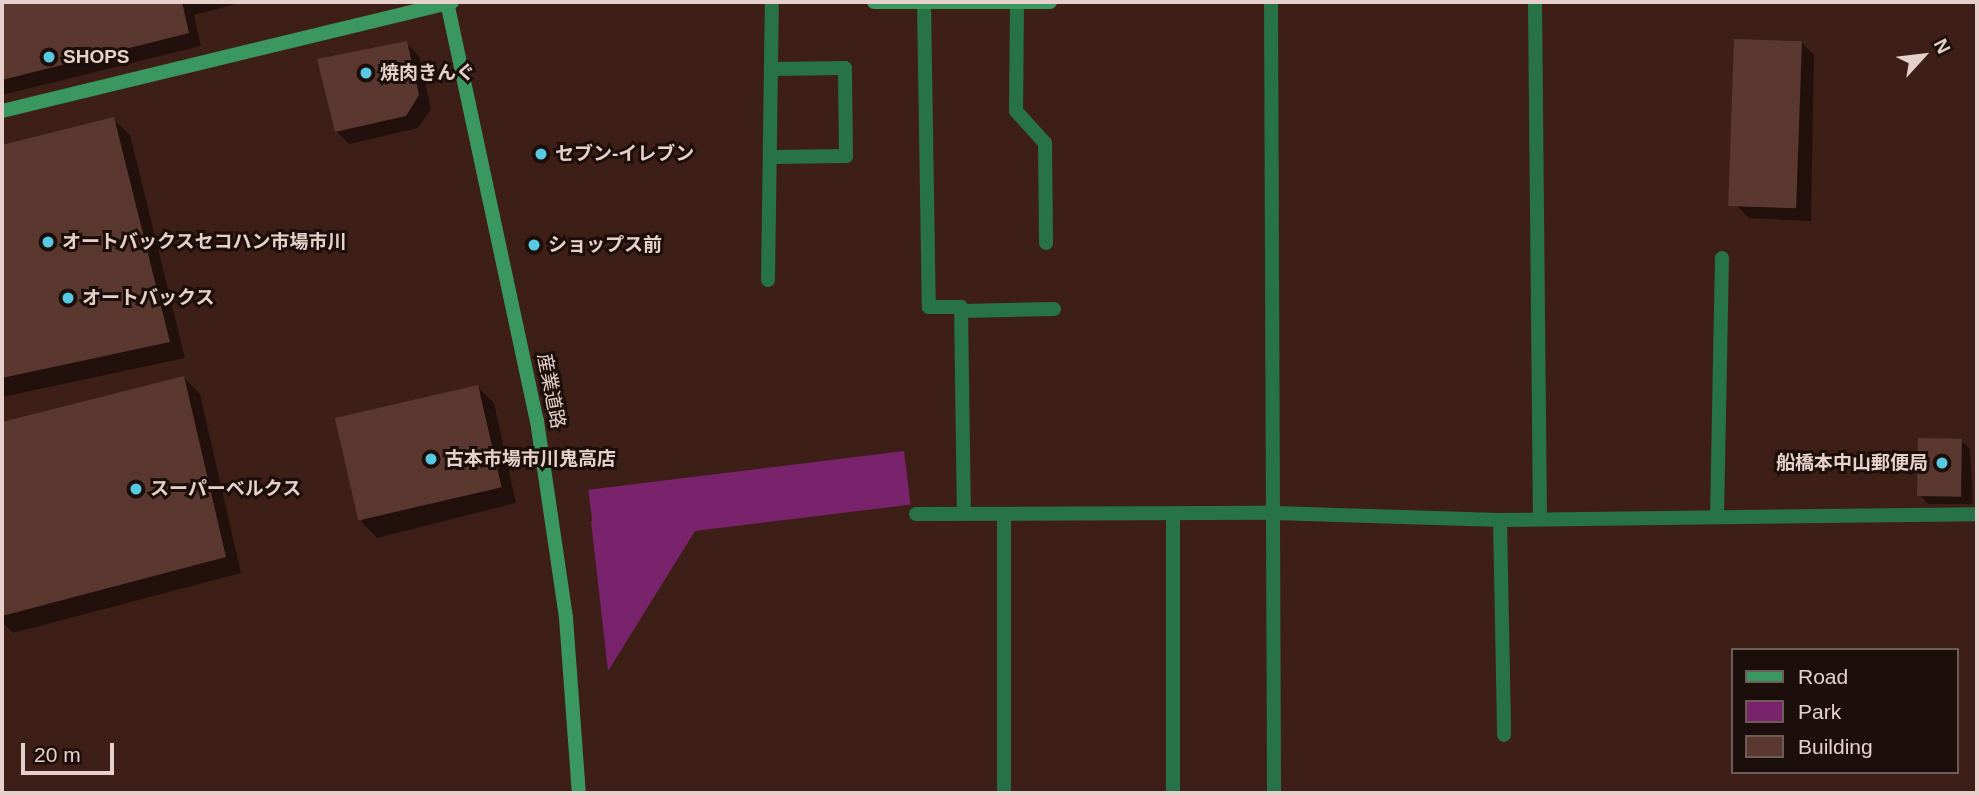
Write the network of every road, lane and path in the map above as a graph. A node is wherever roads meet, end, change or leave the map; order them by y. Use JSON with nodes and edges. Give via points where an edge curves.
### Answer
{"nodes":[{"id":1,"x":449,"y":2,"type":"edge"},
{"id":2,"x":772,"y":2,"type":"edge"},
{"id":3,"x":874,"y":2,"type":"edge"},
{"id":4,"x":924,"y":2,"type":"edge"},
{"id":5,"x":1017,"y":2,"type":"edge"},
{"id":6,"x":1050,"y":2,"type":"edge"},
{"id":7,"x":1272,"y":2,"type":"edge"},
{"id":8,"x":1535,"y":2,"type":"edge"},
{"id":9,"x":771,"y":69,"type":"junction"},
{"id":10,"x":2,"y":111,"type":"edge"},
{"id":11,"x":770,"y":157,"type":"junction"},
{"id":12,"x":1046,"y":243,"type":"dead end"},
{"id":13,"x":1722,"y":258,"type":"dead end"},
{"id":14,"x":768,"y":279,"type":"dead end"},
{"id":15,"x":1054,"y":309,"type":"dead end"},
{"id":16,"x":962,"y":311,"type":"junction"},
{"id":17,"x":1275,"y":513,"type":"junction"},
{"id":18,"x":916,"y":514,"type":"dead end"},
{"id":19,"x":964,"y":514,"type":"junction"},
{"id":20,"x":1004,"y":514,"type":"junction"},
{"id":21,"x":1173,"y":514,"type":"junction"},
{"id":22,"x":1977,"y":514,"type":"edge"},
{"id":23,"x":1717,"y":517,"type":"junction"},
{"id":24,"x":1540,"y":519,"type":"junction"},
{"id":25,"x":1500,"y":520,"type":"junction"},
{"id":26,"x":1504,"y":735,"type":"dead end"},
{"id":27,"x":579,"y":793,"type":"edge"},
{"id":28,"x":1004,"y":793,"type":"edge"},
{"id":29,"x":1173,"y":793,"type":"edge"},
{"id":30,"x":1274,"y":793,"type":"edge"}],
"edges":[{"from":1,"to":10,"type":"main road"},
{"from":1,"to":27,"type":"main road","name":"産業道路","via":[[537,421],[566,618]]},
{"from":2,"to":9,"type":"street"},
{"from":3,"to":4,"type":"main road"},
{"from":4,"to":5,"type":"main road"},
{"from":4,"to":16,"type":"street","via":[[929,307],[961,307]]},
{"from":5,"to":6,"type":"main road"},
{"from":5,"to":12,"type":"street","via":[[1016,111],[1045,143]]},
{"from":7,"to":17,"type":"street"},
{"from":8,"to":24,"type":"street"},
{"from":9,"to":11,"type":"street"},
{"from":9,"to":11,"type":"street","via":[[845,68],[846,156]]},
{"from":11,"to":14,"type":"street"},
{"from":13,"to":23,"type":"street"},
{"from":15,"to":16,"type":"street"},
{"from":16,"to":19,"type":"street"},
{"from":17,"to":21,"type":"street"},
{"from":17,"to":25,"type":"street"},
{"from":17,"to":30,"type":"street"},
{"from":18,"to":19,"type":"street"},
{"from":19,"to":20,"type":"street"},
{"from":20,"to":21,"type":"street"},
{"from":20,"to":28,"type":"street"},
{"from":21,"to":29,"type":"street"},
{"from":22,"to":23,"type":"street"},
{"from":23,"to":24,"type":"street"},
{"from":24,"to":25,"type":"street"},
{"from":25,"to":26,"type":"street"}]}
